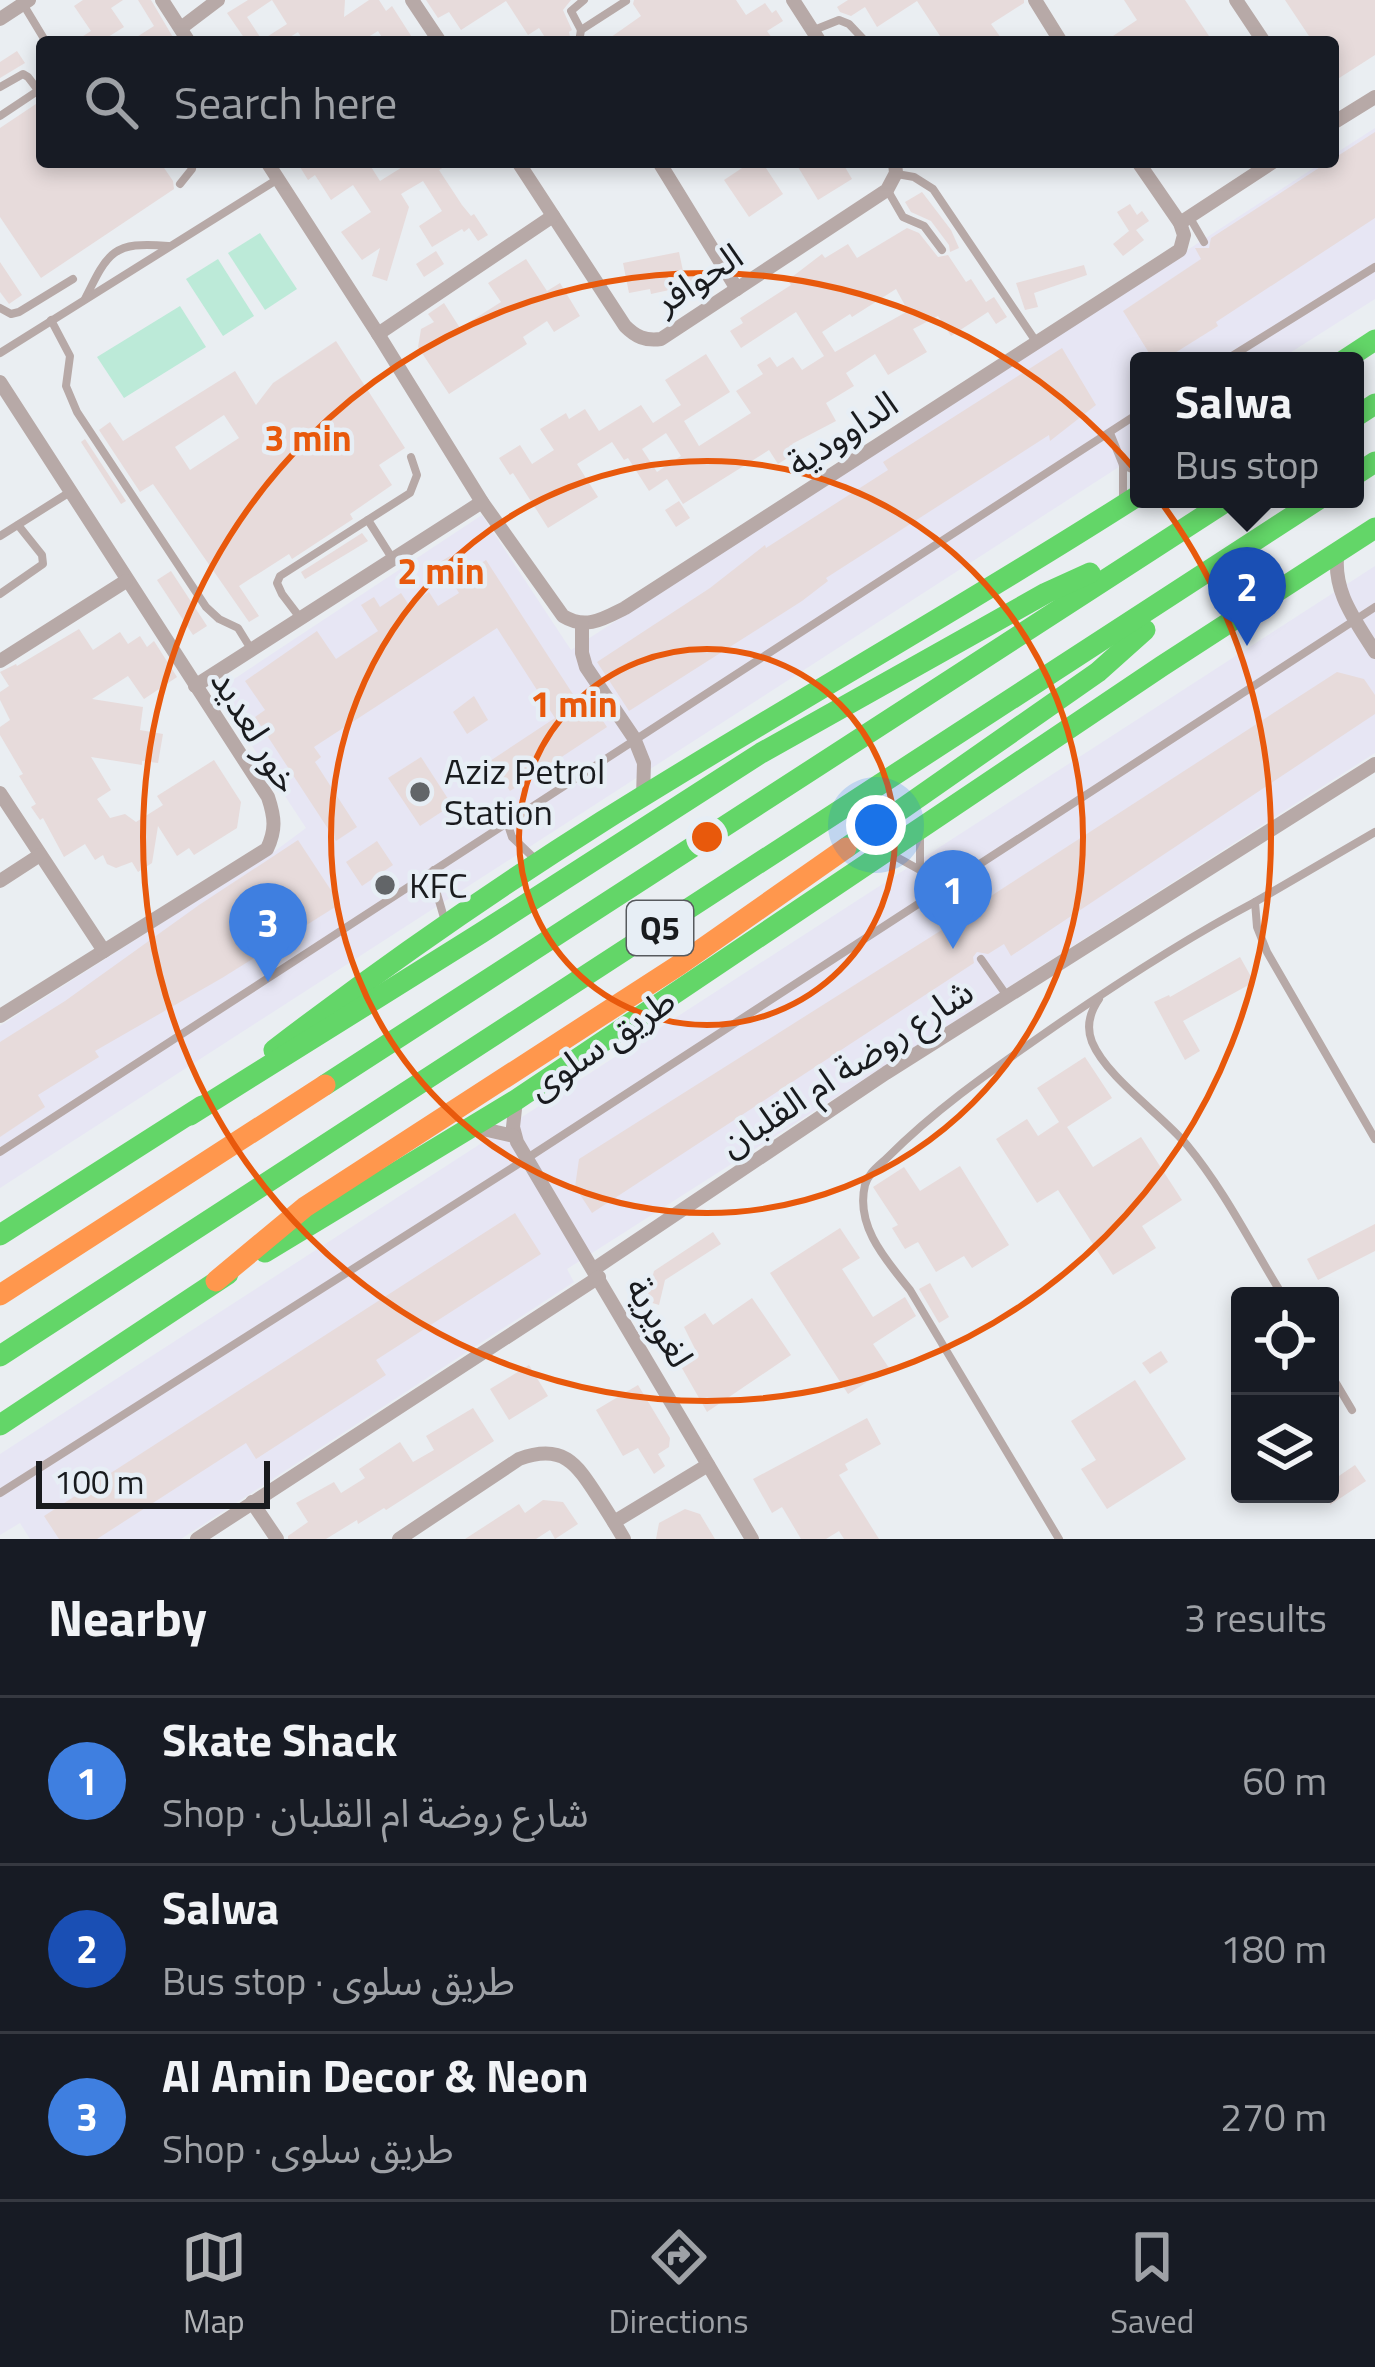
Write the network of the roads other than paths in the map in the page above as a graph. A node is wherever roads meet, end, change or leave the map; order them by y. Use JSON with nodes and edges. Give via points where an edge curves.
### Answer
{"nodes":[{"id":1,"x":162,"y":0,"type":"edge"},
{"id":2,"x":218,"y":0,"type":"edge"},
{"id":3,"x":412,"y":0,"type":"edge"},
{"id":4,"x":584,"y":0,"type":"edge"},
{"id":5,"x":793,"y":0,"type":"edge"},
{"id":6,"x":1035,"y":0,"type":"edge"},
{"id":7,"x":1236,"y":0,"type":"edge"},
{"id":8,"x":626,"y":1,"type":"edge"},
{"id":9,"x":26,"y":2,"type":"edge"},
{"id":10,"x":0,"y":19,"type":"edge"},
{"id":11,"x":581,"y":31,"type":"junction"},
{"id":12,"x":185,"y":35,"type":"edge"},
{"id":13,"x":43,"y":36,"type":"edge"},
{"id":14,"x":436,"y":36,"type":"edge"},
{"id":15,"x":580,"y":36,"type":"edge"},
{"id":16,"x":816,"y":36,"type":"edge"},
{"id":17,"x":860,"y":36,"type":"edge"},
{"id":18,"x":1057,"y":36,"type":"edge"},
{"id":19,"x":1260,"y":36,"type":"edge"},
{"id":20,"x":36,"y":85,"type":"edge"},
{"id":21,"x":0,"y":86,"type":"edge"},
{"id":22,"x":36,"y":92,"type":"edge"},
{"id":23,"x":1375,"y":97,"type":"edge"},
{"id":24,"x":0,"y":116,"type":"edge"},
{"id":25,"x":1339,"y":119,"type":"edge"},
{"id":26,"x":192,"y":168,"type":"edge"},
{"id":27,"x":271,"y":168,"type":"edge"},
{"id":28,"x":522,"y":168,"type":"edge"},
{"id":29,"x":663,"y":168,"type":"edge"},
{"id":30,"x":896,"y":168,"type":"edge"},
{"id":31,"x":1143,"y":168,"type":"edge"},
{"id":32,"x":1264,"y":168,"type":"edge"},
{"id":33,"x":278,"y":179,"type":"junction"},
{"id":34,"x":180,"y":184,"type":"dead end"},
{"id":35,"x":887,"y":190,"type":"junction"},
{"id":36,"x":553,"y":216,"type":"junction"},
{"id":37,"x":1184,"y":220,"type":"junction"},
{"id":38,"x":1204,"y":242,"type":"dead end"},
{"id":39,"x":169,"y":246,"type":"junction"},
{"id":40,"x":942,"y":250,"type":"dead end"},
{"id":41,"x":1375,"y":267,"type":"edge"},
{"id":42,"x":73,"y":279,"type":"dead end"},
{"id":43,"x":737,"y":290,"type":"junction"},
{"id":44,"x":84,"y":299,"type":"junction"},
{"id":45,"x":0,"y":308,"type":"edge"},
{"id":46,"x":51,"y":320,"type":"junction"},
{"id":47,"x":378,"y":334,"type":"junction"},
{"id":48,"x":1037,"y":343,"type":"junction"},
{"id":49,"x":0,"y":352,"type":"edge"},
{"id":50,"x":1238,"y":352,"type":"edge"},
{"id":51,"x":0,"y":382,"type":"edge"},
{"id":52,"x":1130,"y":419,"type":"edge"},
{"id":53,"x":1110,"y":433,"type":"junction"},
{"id":54,"x":411,"y":457,"type":"dead end"},
{"id":55,"x":1123,"y":465,"type":"junction"},
{"id":56,"x":1130,"y":468,"type":"edge"},
{"id":57,"x":70,"y":492,"type":"junction"},
{"id":58,"x":1130,"y":496,"type":"edge"},
{"id":59,"x":1130,"y":501,"type":"edge"},
{"id":60,"x":482,"y":502,"type":"junction"},
{"id":61,"x":1216,"y":508,"type":"edge"},
{"id":62,"x":1305,"y":508,"type":"edge"},
{"id":63,"x":367,"y":520,"type":"junction"},
{"id":64,"x":18,"y":525,"type":"junction"},
{"id":65,"x":1186,"y":528,"type":"junction"},
{"id":66,"x":1370,"y":529,"type":"edge"},
{"id":67,"x":0,"y":536,"type":"edge"},
{"id":68,"x":1338,"y":550,"type":"junction"},
{"id":69,"x":392,"y":560,"type":"junction"},
{"id":70,"x":1208,"y":572,"type":"junction"},
{"id":71,"x":1299,"y":576,"type":"junction"},
{"id":72,"x":126,"y":580,"type":"junction"},
{"id":73,"x":1340,"y":592,"type":"junction"},
{"id":74,"x":0,"y":594,"type":"edge"},
{"id":75,"x":1375,"y":607,"type":"edge"},
{"id":76,"x":301,"y":620,"type":"junction"},
{"id":77,"x":1356,"y":620,"type":"junction"},
{"id":78,"x":582,"y":624,"type":"junction"},
{"id":79,"x":252,"y":650,"type":"junction"},
{"id":80,"x":1375,"y":652,"type":"edge"},
{"id":81,"x":0,"y":662,"type":"edge"},
{"id":82,"x":195,"y":686,"type":"junction"},
{"id":83,"x":634,"y":738,"type":"junction"},
{"id":84,"x":644,"y":763,"type":"junction"},
{"id":85,"x":1375,"y":764,"type":"edge"},
{"id":86,"x":677,"y":776,"type":"junction"},
{"id":87,"x":0,"y":793,"type":"edge"},
{"id":88,"x":643,"y":797,"type":"junction"},
{"id":89,"x":507,"y":822,"type":"junction"},
{"id":90,"x":922,"y":827,"type":"junction"},
{"id":91,"x":1375,"y":832,"type":"edge"},
{"id":92,"x":884,"y":852,"type":"junction"},
{"id":93,"x":40,"y":855,"type":"junction"},
{"id":94,"x":540,"y":864,"type":"junction"},
{"id":95,"x":434,"y":870,"type":"junction"},
{"id":96,"x":920,"y":870,"type":"junction"},
{"id":97,"x":0,"y":880,"type":"edge"},
{"id":98,"x":936,"y":895,"type":"junction"},
{"id":99,"x":1255,"y":902,"type":"junction"},
{"id":100,"x":446,"y":925,"type":"junction"},
{"id":101,"x":957,"y":925,"type":"dead end"},
{"id":102,"x":104,"y":951,"type":"junction"},
{"id":103,"x":981,"y":959,"type":"dead end"},
{"id":104,"x":1103,"y":992,"type":"junction"},
{"id":105,"x":1008,"y":997,"type":"junction"},
{"id":106,"x":0,"y":1016,"type":"edge"},
{"id":107,"x":516,"y":1100,"type":"junction"},
{"id":108,"x":190,"y":1115,"type":"junction"},
{"id":109,"x":474,"y":1127,"type":"junction"},
{"id":110,"x":514,"y":1136,"type":"junction"},
{"id":111,"x":1375,"y":1138,"type":"edge"},
{"id":112,"x":0,"y":1152,"type":"edge"},
{"id":113,"x":526,"y":1159,"type":"junction"},
{"id":114,"x":0,"y":1235,"type":"edge"},
{"id":115,"x":597,"y":1273,"type":"junction"},
{"id":116,"x":216,"y":1281,"type":"junction"},
{"id":117,"x":1277,"y":1287,"type":"edge"},
{"id":118,"x":0,"y":1295,"type":"edge"},
{"id":119,"x":0,"y":1356,"type":"edge"},
{"id":120,"x":1339,"y":1388,"type":"edge"},
{"id":121,"x":31,"y":1405,"type":"junction"},
{"id":122,"x":1352,"y":1410,"type":"dead end"},
{"id":123,"x":0,"y":1425,"type":"edge"},
{"id":124,"x":0,"y":1442,"type":"edge"},
{"id":125,"x":708,"y":1465,"type":"junction"},
{"id":126,"x":0,"y":1493,"type":"edge"},
{"id":127,"x":252,"y":1502,"type":"junction"},
{"id":128,"x":614,"y":1522,"type":"junction"},
{"id":129,"x":197,"y":1539,"type":"edge"},
{"id":130,"x":277,"y":1539,"type":"edge"},
{"id":131,"x":399,"y":1539,"type":"edge"},
{"id":132,"x":624,"y":1539,"type":"edge"},
{"id":133,"x":752,"y":1539,"type":"edge"},
{"id":134,"x":1059,"y":1539,"type":"edge"}],
"edges":[{"from":1,"to":12,"type":"street"},
{"from":2,"to":12,"type":"street"},
{"from":3,"to":14,"type":"street"},
{"from":4,"to":11,"type":"lane","via":[[572,11]]},
{"from":5,"to":16,"type":"street"},
{"from":6,"to":18,"type":"street"},
{"from":7,"to":19,"type":"street"},
{"from":8,"to":11,"type":"lane"},
{"from":9,"to":10,"type":"street"},
{"from":9,"to":13,"type":"lane"},
{"from":11,"to":15,"type":"lane"},
{"from":16,"to":17,"type":"lane","via":[[839,20]]},
{"from":20,"to":21,"type":"lane","via":[[23,74]]},
{"from":22,"to":24,"type":"lane"},
{"from":23,"to":25,"type":"street"},
{"from":26,"to":34,"type":"lane"},
{"from":27,"to":33,"type":"street"},
{"from":28,"to":36,"type":"street","name":"الحوافر"},
{"from":29,"to":43,"type":"street"},
{"from":30,"to":35,"type":"street","name":"الحوافر"},
{"from":30,"to":48,"type":"lane","via":[[933,189]]},
{"from":31,"to":37,"type":"street"},
{"from":32,"to":37,"type":"street"},
{"from":33,"to":39,"type":"lane"},
{"from":33,"to":47,"type":"street"},
{"from":35,"to":40,"type":"lane","via":[[903,218],[924,226]]},
{"from":35,"to":43,"type":"street","name":"الحوافر"},
{"from":36,"to":43,"type":"street","name":"الحوافر","via":[[635,336],[661,339]]},
{"from":36,"to":47,"type":"street"},
{"from":37,"to":38,"type":"lane"},
{"from":37,"to":48,"type":"street","name":"الداوودية","via":[[1180,250]]},
{"from":39,"to":44,"type":"lane"},
{"from":39,"to":44,"type":"lane","via":[[130,244],[107,258]]},
{"from":41,"to":50,"type":"lane"},
{"from":42,"to":45,"type":"lane","via":[[19,312]]},
{"from":44,"to":46,"type":"lane"},
{"from":46,"to":49,"type":"lane"},
{"from":46,"to":79,"type":"lane","via":[[70,356],[66,386],[77,412],[206,608],[238,628]]},
{"from":47,"to":60,"type":"street"},
{"from":48,"to":78,"type":"street","name":"الداوودية","via":[[625,608]]},
{"from":51,"to":57,"type":"street","name":"خور لعديد"},
{"from":52,"to":53,"type":"lane"},
{"from":53,"to":55,"type":"lane"},
{"from":53,"to":83,"type":"lane"},
{"from":54,"to":63,"type":"lane","via":[[418,475],[410,493]]},
{"from":55,"to":56,"type":"lane"},
{"from":55,"to":58,"type":"lane"},
{"from":57,"to":64,"type":"lane"},
{"from":57,"to":72,"type":"street","name":"خور لعديد"},
{"from":59,"to":86,"type":"main road"},
{"from":60,"to":69,"type":"street"},
{"from":60,"to":78,"type":"street","via":[[563,616]]},
{"from":61,"to":65,"type":"main road","number":"Q5"},
{"from":62,"to":70,"type":"main road","name":"طريق سلوى","number":"Q5"},
{"from":63,"to":69,"type":"lane"},
{"from":63,"to":76,"type":"lane","via":[[280,576]]},
{"from":64,"to":67,"type":"lane"},
{"from":64,"to":74,"type":"lane","via":[[43,564]]},
{"from":65,"to":108,"type":"main road","via":[[1046,593],[761,753]]},
{"from":65,"to":118,"type":"main road","number":"Q5"},
{"from":66,"to":68,"type":"main road","name":"طريق سلوى"},
{"from":68,"to":71,"type":"main road","name":"طريق سلوى"},
{"from":68,"to":73,"type":"street"},
{"from":69,"to":76,"type":"street"},
{"from":70,"to":116,"type":"main road","via":[[1098,672],[679,965],[305,1207]]},
{"from":70,"to":119,"type":"main road","name":"طريق سلوى","number":"Q5"},
{"from":71,"to":73,"type":"street"},
{"from":71,"to":90,"type":"main road","name":"طريق سلوى"},
{"from":72,"to":81,"type":"street"},
{"from":72,"to":82,"type":"street","name":"خور لعديد"},
{"from":73,"to":77,"type":"street"},
{"from":75,"to":77,"type":"lane"},
{"from":76,"to":79,"type":"street"},
{"from":77,"to":80,"type":"street"},
{"from":77,"to":98,"type":"lane"},
{"from":78,"to":83,"type":"street","via":[[586,667]]},
{"from":79,"to":82,"type":"street"},
{"from":82,"to":102,"type":"street","name":"خور لعديد","via":[[268,797],[275,833],[267,849]]},
{"from":83,"to":84,"type":"street"},
{"from":83,"to":89,"type":"lane"},
{"from":84,"to":86,"type":"street"},
{"from":84,"to":88,"type":"street"},
{"from":85,"to":105,"type":"street","name":"شارع روضة ام القلبان"},
{"from":86,"to":88,"type":"main road"},
{"from":87,"to":93,"type":"street"},
{"from":88,"to":94,"type":"main road"},
{"from":89,"to":94,"type":"lane"},
{"from":89,"to":95,"type":"lane"},
{"from":90,"to":92,"type":"main road","name":"طريق سلوى"},
{"from":90,"to":96,"type":"lane"},
{"from":91,"to":99,"type":"lane"},
{"from":92,"to":96,"type":"lane"},
{"from":92,"to":107,"type":"main road","name":"طريق سلوى"},
{"from":93,"to":97,"type":"street"},
{"from":93,"to":102,"type":"street"},
{"from":94,"to":100,"type":"main road"},
{"from":95,"to":100,"type":"lane"},
{"from":95,"to":112,"type":"lane"},
{"from":96,"to":98,"type":"lane"},
{"from":98,"to":101,"type":"lane"},
{"from":98,"to":113,"type":"lane"},
{"from":99,"to":104,"type":"lane"},
{"from":99,"to":111,"type":"lane","via":[[1267,952]]},
{"from":100,"to":108,"type":"main road"},
{"from":102,"to":106,"type":"street","name":"خور لعديد"},
{"from":103,"to":105,"type":"lane"},
{"from":104,"to":117,"type":"lane","via":[[1089,1024],[1100,1058],[1204,1167]]},
{"from":104,"to":134,"type":"lane","via":[[910,1133],[864,1190],[880,1252]]},
{"from":105,"to":115,"type":"street","name":"شارع روضة ام القلبان"},
{"from":107,"to":109,"type":"main road","name":"طريق سلوى"},
{"from":107,"to":110,"type":"street"},
{"from":108,"to":114,"type":"main road"},
{"from":109,"to":110,"type":"street"},
{"from":109,"to":116,"type":"main road","name":"طريق سلوى"},
{"from":110,"to":113,"type":"street","name":"لغويرية"},
{"from":113,"to":115,"type":"street","name":"لغويرية"},
{"from":113,"to":126,"type":"lane"},
{"from":115,"to":125,"type":"street","name":"لغويرية"},
{"from":115,"to":127,"type":"street","name":"شارع روضة ام القلبان"},
{"from":116,"to":121,"type":"main road","name":"طريق سلوى"},
{"from":120,"to":122,"type":"lane"},
{"from":121,"to":123,"type":"main road","name":"طريق سلوى"},
{"from":121,"to":124,"type":"main road"},
{"from":125,"to":128,"type":"street"},
{"from":125,"to":133,"type":"street","name":"لغويرية"},
{"from":127,"to":129,"type":"street","name":"شارع روضة ام القلبان"},
{"from":127,"to":130,"type":"street"},
{"from":128,"to":131,"type":"street","via":[[580,1469],[552,1453],[535,1454]]},
{"from":128,"to":132,"type":"street"}]}
